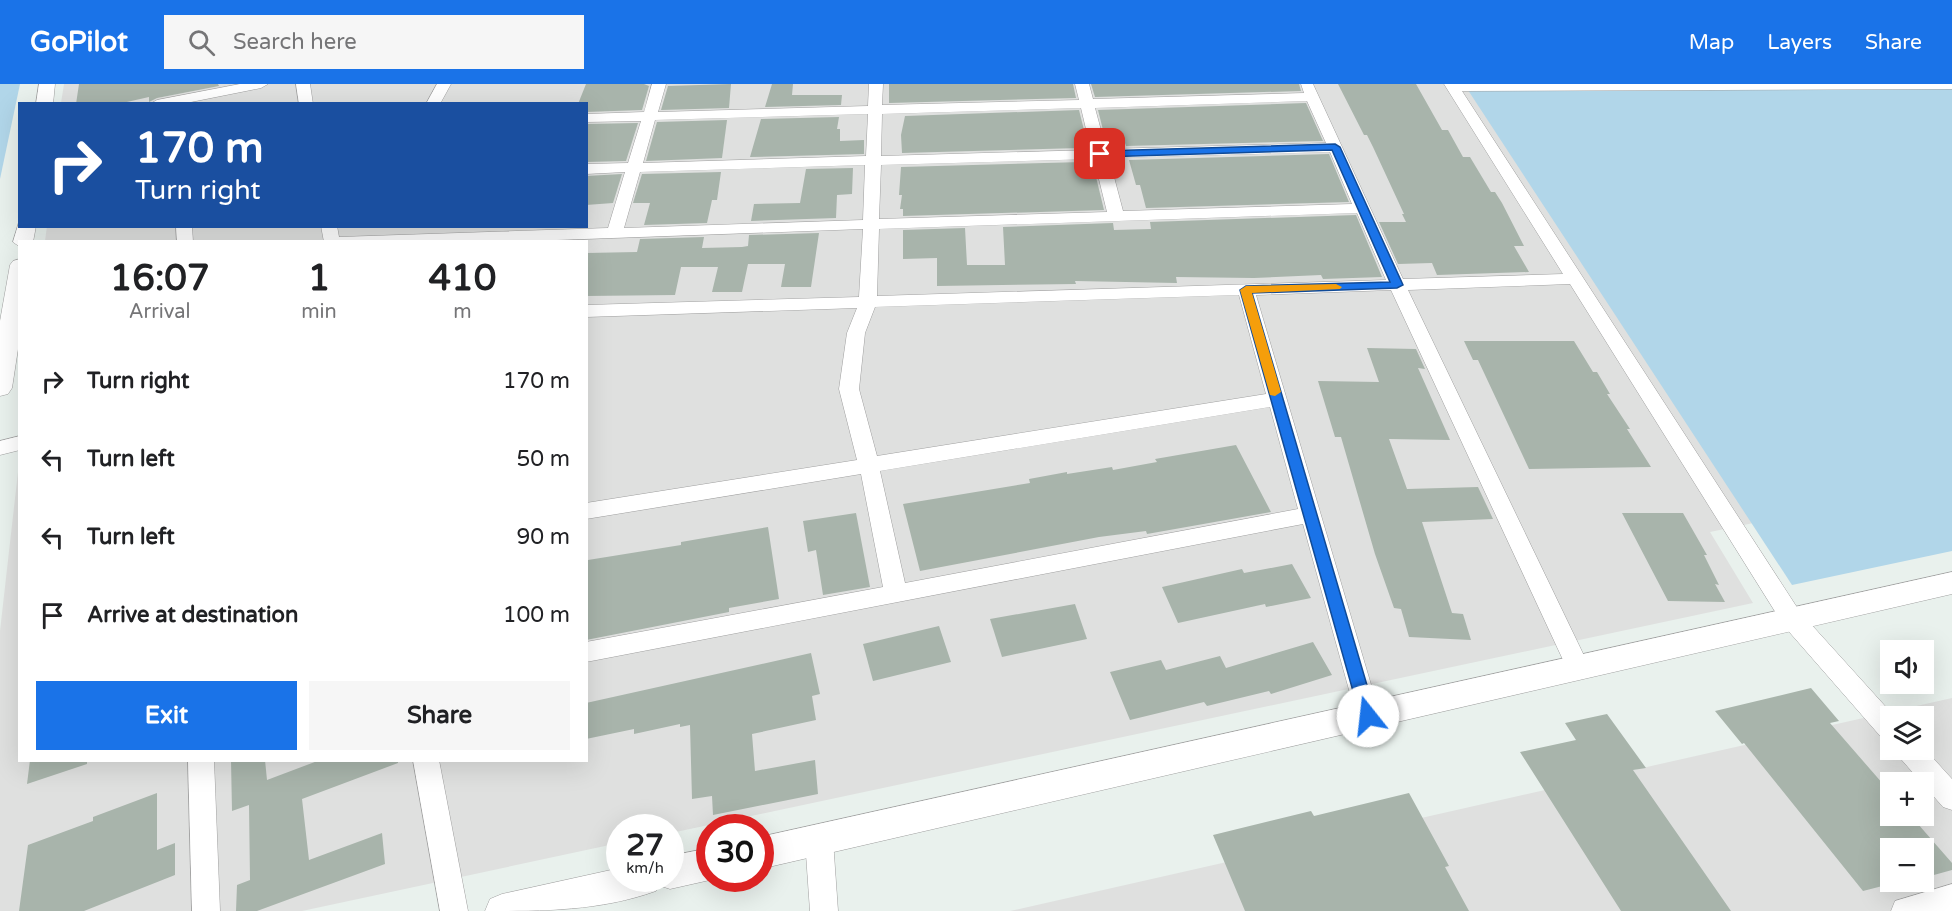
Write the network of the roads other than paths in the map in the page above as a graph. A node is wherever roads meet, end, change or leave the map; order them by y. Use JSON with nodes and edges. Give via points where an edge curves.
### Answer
{"nodes":[{"id":1,"x":47,"y":84,"type":"edge"},
{"id":2,"x":180,"y":84,"type":"edge"},
{"id":3,"x":261,"y":84,"type":"edge"},
{"id":4,"x":303,"y":84,"type":"edge"},
{"id":5,"x":444,"y":84,"type":"edge"},
{"id":6,"x":658,"y":84,"type":"edge"},
{"id":7,"x":876,"y":84,"type":"edge"},
{"id":8,"x":1082,"y":84,"type":"edge"},
{"id":9,"x":1952,"y":85,"type":"edge"},
{"id":10,"x":1452,"y":86,"type":"edge"},
{"id":11,"x":1310,"y":91,"type":"edge"},
{"id":12,"x":181,"y":101,"type":"edge"},
{"id":13,"x":44,"y":102,"type":"edge"},
{"id":14,"x":306,"y":102,"type":"edge"},
{"id":15,"x":434,"y":102,"type":"edge"},
{"id":16,"x":1087,"y":104,"type":"junction"},
{"id":17,"x":875,"y":110,"type":"junction"},
{"id":18,"x":649,"y":116,"type":"junction"},
{"id":19,"x":588,"y":118,"type":"edge"},
{"id":20,"x":1335,"y":147,"type":"junction"},
{"id":21,"x":1100,"y":154,"type":"junction"},
{"id":22,"x":873,"y":161,"type":"junction"},
{"id":23,"x":634,"y":168,"type":"junction"},
{"id":24,"x":588,"y":169,"type":"edge"},
{"id":25,"x":1362,"y":208,"type":"junction"},
{"id":26,"x":1116,"y":216,"type":"junction"},
{"id":27,"x":871,"y":224,"type":"junction"},
{"id":28,"x":615,"y":232,"type":"junction"},
{"id":29,"x":385,"y":240,"type":"edge"},
{"id":30,"x":18,"y":277,"type":"edge"},
{"id":31,"x":1575,"y":279,"type":"junction"},
{"id":32,"x":1397,"y":285,"type":"junction"},
{"id":33,"x":1246,"y":290,"type":"junction"},
{"id":34,"x":868,"y":302,"type":"junction"},
{"id":35,"x":588,"y":311,"type":"edge"},
{"id":36,"x":0,"y":388,"type":"edge"},
{"id":37,"x":1277,"y":399,"type":"junction"},
{"id":38,"x":18,"y":444,"type":"edge"},
{"id":39,"x":0,"y":448,"type":"edge"},
{"id":40,"x":869,"y":465,"type":"junction"},
{"id":41,"x":588,"y":511,"type":"edge"},
{"id":42,"x":1310,"y":515,"type":"junction"},
{"id":43,"x":1952,"y":583,"type":"edge"},
{"id":44,"x":896,"y":594,"type":"junction"},
{"id":45,"x":1792,"y":619,"type":"junction"},
{"id":46,"x":588,"y":652,"type":"edge"},
{"id":47,"x":1578,"y":668,"type":"junction"},
{"id":48,"x":1368,"y":716,"type":"junction"},
{"id":49,"x":1880,"y":718,"type":"edge"},
{"id":50,"x":1918,"y":760,"type":"edge"},
{"id":51,"x":201,"y":762,"type":"edge"},
{"id":52,"x":426,"y":762,"type":"edge"},
{"id":53,"x":1952,"y":798,"type":"edge"},
{"id":54,"x":819,"y":840,"type":"junction"},
{"id":55,"x":774,"y":850,"type":"edge"},
{"id":56,"x":606,"y":888,"type":"edge"},
{"id":57,"x":1952,"y":898,"type":"edge"},
{"id":58,"x":206,"y":911,"type":"edge"},
{"id":59,"x":454,"y":911,"type":"edge"},
{"id":60,"x":502,"y":911,"type":"edge"},
{"id":61,"x":824,"y":911,"type":"edge"},
{"id":62,"x":1905,"y":911,"type":"edge"}],
"edges":[{"from":1,"to":13,"type":"street"},
{"from":2,"to":12,"type":"street"},
{"from":3,"to":12,"type":"street"},
{"from":4,"to":14,"type":"street"},
{"from":5,"to":15,"type":"street"},
{"from":6,"to":18,"type":"street"},
{"from":7,"to":17,"type":"street"},
{"from":8,"to":16,"type":"street"},
{"from":9,"to":10,"type":"street"},
{"from":10,"to":31,"type":"street"},
{"from":11,"to":16,"type":"street"},
{"from":11,"to":20,"type":"street"},
{"from":16,"to":17,"type":"street"},
{"from":16,"to":21,"type":"street"},
{"from":17,"to":18,"type":"street"},
{"from":17,"to":22,"type":"street"},
{"from":18,"to":19,"type":"street"},
{"from":18,"to":23,"type":"street"},
{"from":20,"to":21,"type":"street"},
{"from":20,"to":25,"type":"street"},
{"from":21,"to":22,"type":"street"},
{"from":21,"to":26,"type":"street"},
{"from":22,"to":23,"type":"street"},
{"from":22,"to":27,"type":"street"},
{"from":23,"to":24,"type":"street"},
{"from":23,"to":28,"type":"street"},
{"from":25,"to":26,"type":"street"},
{"from":25,"to":32,"type":"street"},
{"from":26,"to":27,"type":"street"},
{"from":27,"to":28,"type":"street"},
{"from":27,"to":34,"type":"street"},
{"from":28,"to":29,"type":"street"},
{"from":30,"to":36,"type":"street"},
{"from":31,"to":32,"type":"street"},
{"from":31,"to":45,"type":"street"},
{"from":32,"to":33,"type":"street"},
{"from":32,"to":47,"type":"street"},
{"from":33,"to":34,"type":"street"},
{"from":33,"to":37,"type":"street"},
{"from":34,"to":35,"type":"street"},
{"from":34,"to":40,"type":"street","via":[[856,333],[849,389]]},
{"from":37,"to":40,"type":"street"},
{"from":37,"to":42,"type":"street"},
{"from":38,"to":39,"type":"street"},
{"from":40,"to":41,"type":"street"},
{"from":40,"to":44,"type":"street"},
{"from":42,"to":44,"type":"street"},
{"from":42,"to":48,"type":"street"},
{"from":43,"to":45,"type":"street"},
{"from":44,"to":46,"type":"street"},
{"from":45,"to":47,"type":"street"},
{"from":45,"to":49,"type":"street"},
{"from":47,"to":48,"type":"street"},
{"from":48,"to":54,"type":"street"},
{"from":50,"to":53,"type":"street"},
{"from":51,"to":58,"type":"street"},
{"from":52,"to":59,"type":"street"},
{"from":54,"to":55,"type":"street"},
{"from":54,"to":61,"type":"street"},
{"from":56,"to":60,"type":"street"},
{"from":57,"to":62,"type":"street"}]}
